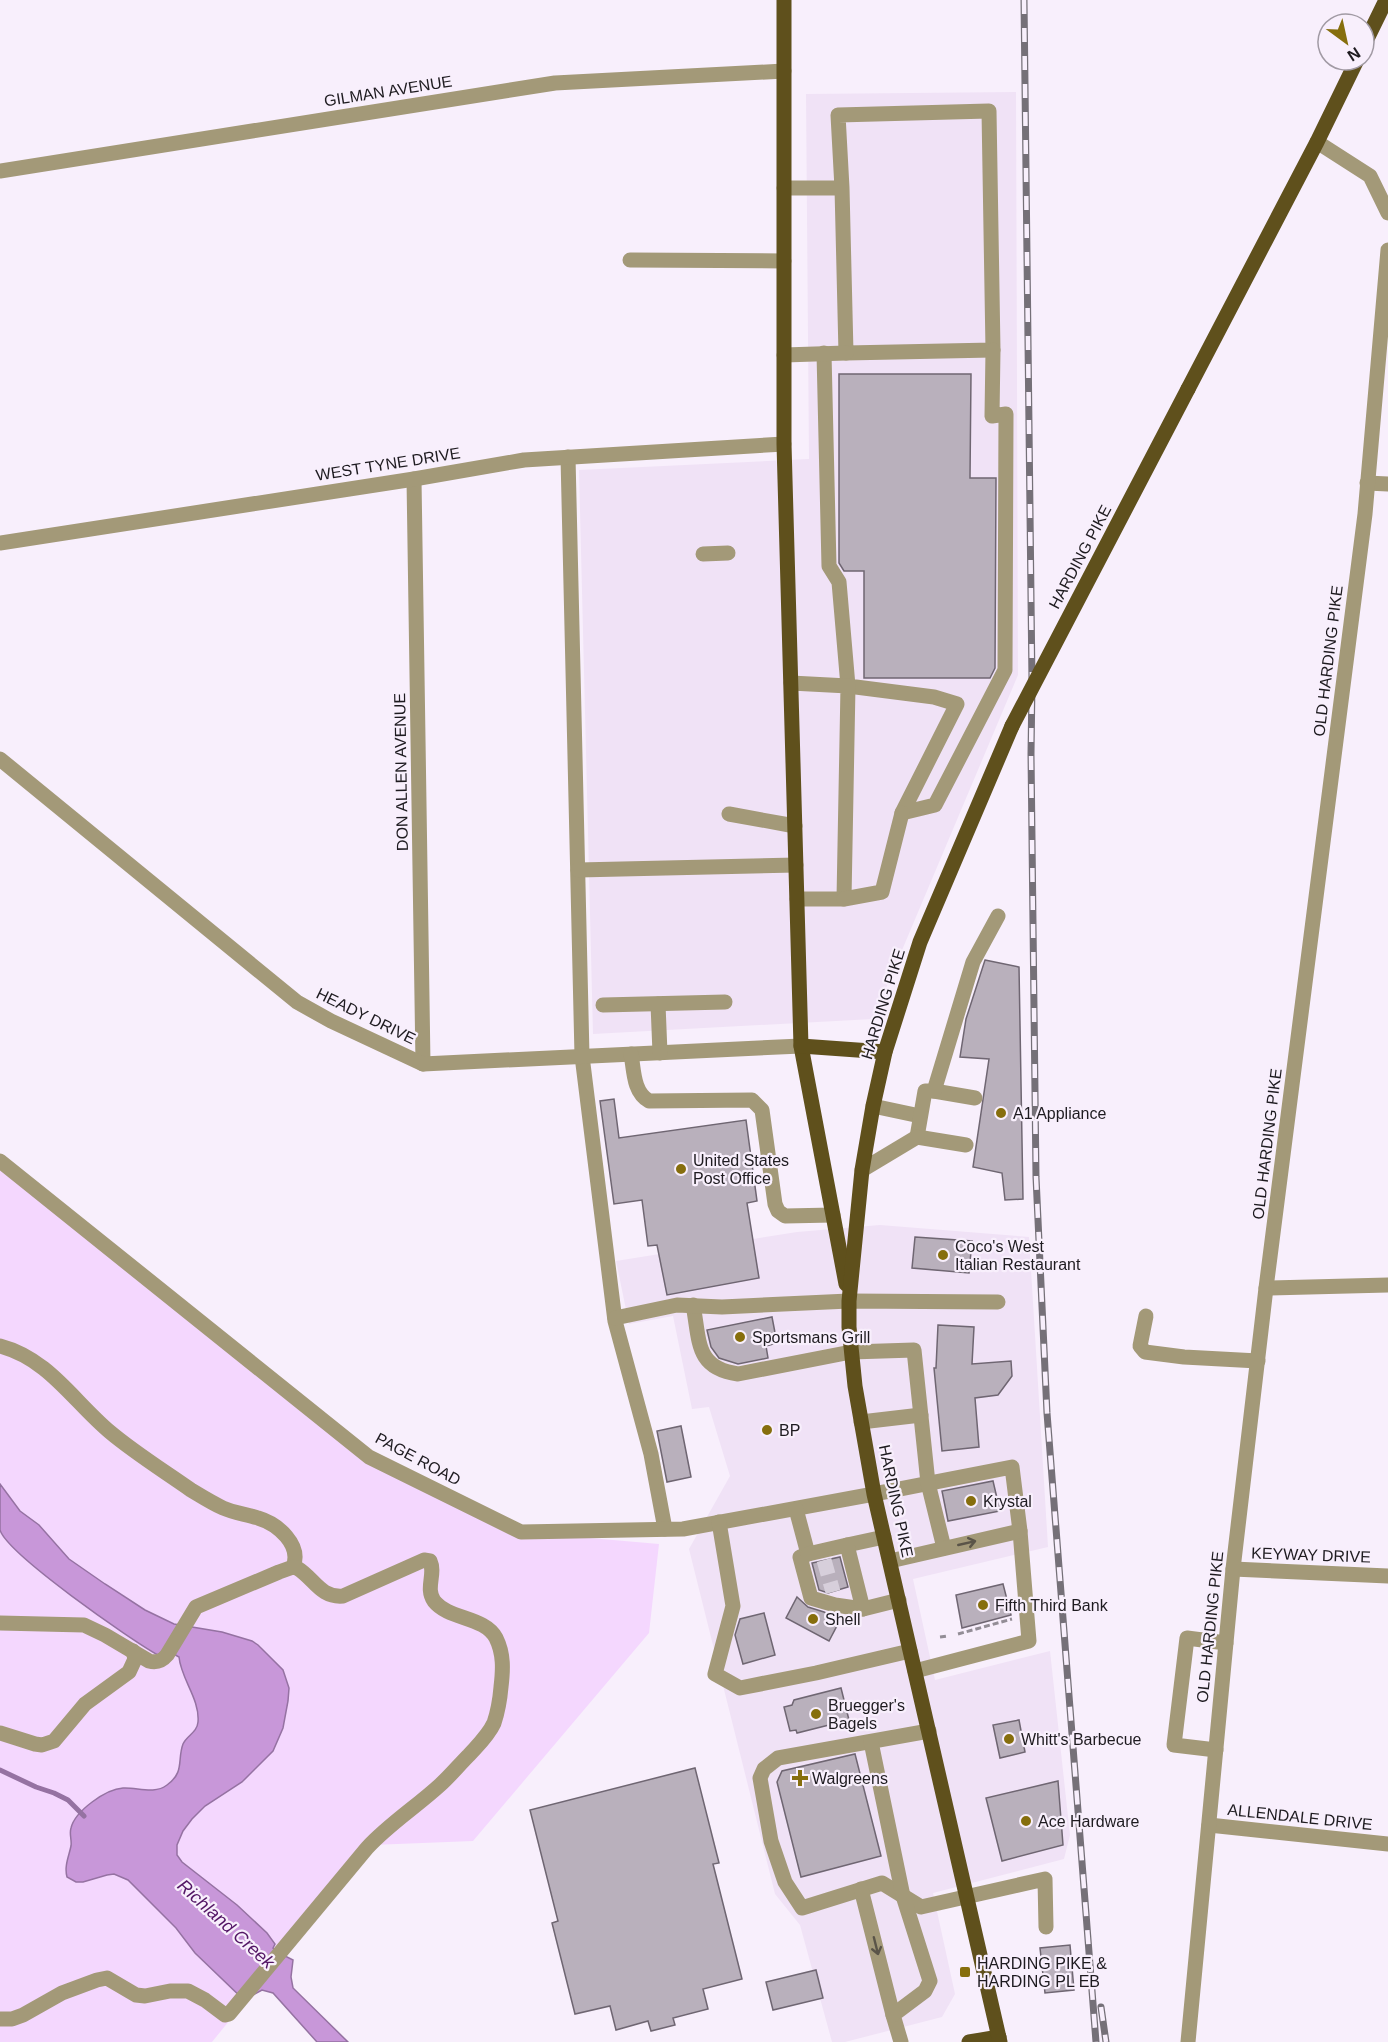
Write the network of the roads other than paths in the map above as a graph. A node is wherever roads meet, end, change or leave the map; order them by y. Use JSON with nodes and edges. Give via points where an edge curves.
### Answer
{"nodes":[{"id":1,"x":784,"y":0,"type":"edge"},
{"id":2,"x":1386,"y":0,"type":"edge"},
{"id":3,"x":1376,"y":20,"type":"edge"},
{"id":4,"x":784,"y":71,"type":"junction"},
{"id":5,"x":1351,"y":72,"type":"edge"},
{"id":6,"x":1317,"y":142,"type":"junction"},
{"id":7,"x":0,"y":171,"type":"edge"},
{"id":8,"x":784,"y":188,"type":"junction"},
{"id":9,"x":842,"y":188,"type":"junction"},
{"id":10,"x":1388,"y":213,"type":"edge"},
{"id":11,"x":1388,"y":250,"type":"edge"},
{"id":12,"x":630,"y":260,"type":"dead end"},
{"id":13,"x":784,"y":261,"type":"junction"},
{"id":14,"x":993,"y":350,"type":"junction"},
{"id":15,"x":824,"y":353,"type":"junction"},
{"id":16,"x":846,"y":353,"type":"junction"},
{"id":17,"x":784,"y":355,"type":"junction"},
{"id":18,"x":784,"y":444,"type":"junction"},
{"id":19,"x":568,"y":457,"type":"junction"},
{"id":20,"x":414,"y":479,"type":"junction"},
{"id":21,"x":1367,"y":483,"type":"junction"},
{"id":22,"x":1388,"y":484,"type":"edge"},
{"id":23,"x":0,"y":543,"type":"edge"},
{"id":24,"x":728,"y":553,"type":"dead end"},
{"id":25,"x":703,"y":554,"type":"dead end"},
{"id":26,"x":791,"y":683,"type":"junction"},
{"id":27,"x":848,"y":686,"type":"junction"},
{"id":28,"x":0,"y":759,"type":"edge"},
{"id":29,"x":902,"y":813,"type":"junction"},
{"id":30,"x":729,"y":814,"type":"dead end"},
{"id":31,"x":795,"y":826,"type":"junction"},
{"id":32,"x":796,"y":865,"type":"junction"},
{"id":33,"x":578,"y":870,"type":"junction"},
{"id":34,"x":797,"y":899,"type":"junction"},
{"id":35,"x":844,"y":899,"type":"junction"},
{"id":36,"x":998,"y":916,"type":"dead end"},
{"id":37,"x":725,"y":1002,"type":"dead end"},
{"id":38,"x":658,"y":1004,"type":"junction"},
{"id":39,"x":603,"y":1005,"type":"dead end"},
{"id":40,"x":801,"y":1046,"type":"junction"},
{"id":41,"x":885,"y":1052,"type":"junction"},
{"id":42,"x":660,"y":1053,"type":"junction"},
{"id":43,"x":631,"y":1054,"type":"junction"},
{"id":44,"x":582,"y":1056,"type":"junction"},
{"id":45,"x":423,"y":1064,"type":"junction"},
{"id":46,"x":934,"y":1091,"type":"junction"},
{"id":47,"x":975,"y":1098,"type":"dead end"},
{"id":48,"x":873,"y":1106,"type":"junction"},
{"id":49,"x":920,"y":1116,"type":"junction"},
{"id":50,"x":917,"y":1137,"type":"junction"},
{"id":51,"x":966,"y":1145,"type":"dead end"},
{"id":52,"x":0,"y":1161,"type":"edge"},
{"id":53,"x":862,"y":1170,"type":"junction"},
{"id":54,"x":833,"y":1215,"type":"junction"},
{"id":55,"x":1388,"y":1284,"type":"edge"},
{"id":56,"x":1266,"y":1288,"type":"junction"},
{"id":57,"x":849,"y":1302,"type":"junction"},
{"id":58,"x":998,"y":1302,"type":"dead end"},
{"id":59,"x":693,"y":1305,"type":"junction"},
{"id":60,"x":1146,"y":1316,"type":"dead end"},
{"id":61,"x":615,"y":1318,"type":"junction"},
{"id":62,"x":0,"y":1346,"type":"edge"},
{"id":63,"x":851,"y":1352,"type":"junction"},
{"id":64,"x":1258,"y":1361,"type":"junction"},
{"id":65,"x":921,"y":1415,"type":"junction"},
{"id":66,"x":861,"y":1422,"type":"junction"},
{"id":67,"x":928,"y":1483,"type":"junction"},
{"id":68,"x":874,"y":1494,"type":"junction"},
{"id":69,"x":796,"y":1509,"type":"junction"},
{"id":70,"x":719,"y":1522,"type":"junction"},
{"id":71,"x":665,"y":1529,"type":"junction"},
{"id":72,"x":1020,"y":1531,"type":"junction"},
{"id":73,"x":884,"y":1537,"type":"junction"},
{"id":74,"x":847,"y":1545,"type":"junction"},
{"id":75,"x":944,"y":1548,"type":"junction"},
{"id":76,"x":818,"y":1555,"type":"junction"},
{"id":77,"x":890,"y":1561,"type":"junction"},
{"id":78,"x":293,"y":1567,"type":"junction"},
{"id":79,"x":1233,"y":1569,"type":"junction"},
{"id":80,"x":1388,"y":1576,"type":"edge"},
{"id":81,"x":899,"y":1600,"type":"junction"},
{"id":82,"x":862,"y":1609,"type":"junction"},
{"id":83,"x":0,"y":1623,"type":"edge"},
{"id":84,"x":1226,"y":1643,"type":"junction"},
{"id":85,"x":133,"y":1651,"type":"junction"},
{"id":86,"x":910,"y":1651,"type":"junction"},
{"id":87,"x":915,"y":1671,"type":"junction"},
{"id":88,"x":929,"y":1731,"type":"junction"},
{"id":89,"x":0,"y":1733,"type":"edge"},
{"id":90,"x":871,"y":1742,"type":"junction"},
{"id":91,"x":1216,"y":1750,"type":"junction"},
{"id":92,"x":1209,"y":1825,"type":"junction"},
{"id":93,"x":1388,"y":1844,"type":"edge"},
{"id":94,"x":861,"y":1889,"type":"junction"},
{"id":95,"x":967,"y":1895,"type":"junction"},
{"id":96,"x":903,"y":1896,"type":"junction"},
{"id":97,"x":1046,"y":1927,"type":"dead end"},
{"id":98,"x":893,"y":2014,"type":"junction"},
{"id":99,"x":0,"y":2019,"type":"edge"},
{"id":100,"x":999,"y":2040,"type":"edge"},
{"id":101,"x":901,"y":2042,"type":"edge"},
{"id":102,"x":969,"y":2042,"type":"edge"},
{"id":103,"x":1188,"y":2042,"type":"edge"}],
"edges":[{"from":1,"to":4,"type":"main road"},
{"from":2,"to":3,"type":"main road"},
{"from":4,"to":7,"type":"street","name":"GILMAN AVENUE","via":[[555,83]]},
{"from":4,"to":8,"type":"main road"},
{"from":5,"to":6,"type":"main road","name":"HARDING PIKE"},
{"from":6,"to":10,"type":"street","via":[[1370,177]]},
{"from":6,"to":41,"type":"main road","name":"HARDING PIKE","bridge":true,"via":[[1011,726],[920,942]]},
{"from":8,"to":9,"type":"street"},
{"from":8,"to":13,"type":"main road"},
{"from":9,"to":14,"type":"street","via":[[838,115],[989,111]]},
{"from":9,"to":16,"type":"street"},
{"from":11,"to":21,"type":"street","name":"OLD HARDING PIKE"},
{"from":12,"to":13,"type":"street"},
{"from":13,"to":17,"type":"main road"},
{"from":14,"to":16,"type":"street"},
{"from":14,"to":29,"type":"street","via":[[992,416],[1006,414],[1005,670],[935,805]]},
{"from":15,"to":16,"type":"street"},
{"from":15,"to":17,"type":"street"},
{"from":15,"to":27,"type":"street","via":[[829,566],[839,582]]},
{"from":17,"to":18,"type":"main road"},
{"from":18,"to":19,"type":"street","name":"WEST TYNE DRIVE"},
{"from":18,"to":26,"type":"main road"},
{"from":19,"to":20,"type":"street","name":"WEST TYNE DRIVE","via":[[524,460]]},
{"from":19,"to":33,"type":"street"},
{"from":20,"to":23,"type":"street","name":"WEST TYNE DRIVE"},
{"from":20,"to":45,"type":"street","name":"DON ALLEN AVENUE"},
{"from":21,"to":22,"type":"street"},
{"from":21,"to":56,"type":"street","name":"OLD HARDING PIKE"},
{"from":24,"to":25,"type":"street"},
{"from":26,"to":27,"type":"street"},
{"from":26,"to":31,"type":"main road"},
{"from":27,"to":29,"type":"street","via":[[934,697],[957,704]]},
{"from":27,"to":35,"type":"street"},
{"from":28,"to":45,"type":"street","name":"HEADY DRIVE","via":[[297,1002]]},
{"from":29,"to":35,"type":"street","via":[[882,892]]},
{"from":30,"to":31,"type":"street"},
{"from":31,"to":32,"type":"main road"},
{"from":32,"to":33,"type":"street"},
{"from":32,"to":34,"type":"main road"},
{"from":33,"to":44,"type":"street"},
{"from":34,"to":35,"type":"street"},
{"from":34,"to":40,"type":"main road"},
{"from":36,"to":46,"type":"street","via":[[973,962]]},
{"from":37,"to":38,"type":"street"},
{"from":38,"to":39,"type":"street"},
{"from":38,"to":42,"type":"street"},
{"from":40,"to":41,"type":"main road"},
{"from":40,"to":42,"type":"street","name":"HEADY DRIVE"},
{"from":40,"to":54,"type":"main road"},
{"from":41,"to":48,"type":"main road","name":"HARDING PIKE"},
{"from":42,"to":43,"type":"street","name":"HEADY DRIVE"},
{"from":43,"to":44,"type":"street","name":"HEADY DRIVE"},
{"from":43,"to":54,"type":"street","via":[[638,1091],[649,1101],[752,1100],[762,1110],[778,1211],[785,1216]]},
{"from":44,"to":45,"type":"street","name":"HEADY DRIVE"},
{"from":44,"to":61,"type":"street"},
{"from":46,"to":47,"type":"street"},
{"from":46,"to":49,"type":"street","via":[[925,1090]]},
{"from":48,"to":49,"type":"street"},
{"from":48,"to":53,"type":"main road","name":"HARDING PIKE"},
{"from":49,"to":50,"type":"street"},
{"from":50,"to":51,"type":"street"},
{"from":50,"to":53,"type":"street"},
{"from":52,"to":71,"type":"street","name":"PAGE ROAD","via":[[369,1456],[521,1532]]},
{"from":53,"to":57,"type":"main road","name":"HARDING PIKE"},
{"from":54,"to":57,"type":"main road"},
{"from":55,"to":56,"type":"street"},
{"from":56,"to":64,"type":"street","name":"OLD HARDING PIKE"},
{"from":57,"to":58,"type":"street"},
{"from":57,"to":59,"type":"street"},
{"from":57,"to":63,"type":"main road","name":"HARDING PIKE"},
{"from":59,"to":61,"type":"street"},
{"from":59,"to":63,"type":"street","via":[[702,1354],[722,1372],[738,1374]]},
{"from":60,"to":64,"type":"street","via":[[1140,1347],[1145,1352]]},
{"from":61,"to":71,"type":"street","via":[[651,1454]]},
{"from":62,"to":78,"type":"street","via":[[49,1371],[110,1432],[191,1490],[224,1509],[260,1518],[277,1528],[295,1550]]},
{"from":63,"to":65,"type":"street","via":[[914,1350]]},
{"from":63,"to":66,"type":"main road","name":"HARDING PIKE"},
{"from":64,"to":79,"type":"street","name":"OLD HARDING PIKE"},
{"from":65,"to":66,"type":"street"},
{"from":65,"to":67,"type":"street"},
{"from":66,"to":68,"type":"main road","name":"HARDING PIKE"},
{"from":67,"to":68,"type":"street","name":"PAGE ROAD"},
{"from":67,"to":72,"type":"street","name":"PAGE ROAD","via":[[1012,1467]]},
{"from":67,"to":75,"type":"street"},
{"from":68,"to":69,"type":"street","name":"PAGE ROAD"},
{"from":68,"to":73,"type":"main road","name":"HARDING PIKE"},
{"from":69,"to":70,"type":"street","name":"PAGE ROAD"},
{"from":69,"to":76,"type":"street"},
{"from":70,"to":71,"type":"street","name":"PAGE ROAD"},
{"from":70,"to":86,"type":"street","via":[[733,1606],[715,1674],[740,1688]]},
{"from":75,"to":72,"type":"street","one_way":true},
{"from":72,"to":87,"type":"street","via":[[1029,1641]]},
{"from":73,"to":74,"type":"street"},
{"from":73,"to":77,"type":"main road","name":"HARDING PIKE"},
{"from":74,"to":76,"type":"street"},
{"from":74,"to":82,"type":"street"},
{"from":75,"to":77,"type":"street"},
{"from":76,"to":82,"type":"street","via":[[800,1557],[811,1599],[834,1598]]},
{"from":77,"to":81,"type":"main road","name":"HARDING PIKE"},
{"from":78,"to":85,"type":"street","via":[[200,1604],[163,1660],[153,1662]]},
{"from":78,"to":99,"type":"street","via":[[322,1591],[336,1597],[417,1562],[430,1561],[432,1598],[446,1611],[489,1630],[501,1651],[498,1707],[485,1737],[441,1785],[367,1848],[225,2016],[188,1991],[136,1995],[107,1978],[62,1993],[12,2019]]},
{"from":79,"to":80,"type":"street","name":"KEYWAY DRIVE"},
{"from":79,"to":84,"type":"street","name":"OLD HARDING PIKE"},
{"from":81,"to":82,"type":"street"},
{"from":81,"to":86,"type":"main road","name":"HARDING PIKE"},
{"from":83,"to":85,"type":"street","via":[[84,1625]]},
{"from":84,"to":91,"type":"street","name":"OLD HARDING PIKE"},
{"from":84,"to":91,"type":"street","via":[[1187,1638],[1174,1745]]},
{"from":85,"to":89,"type":"street","via":[[135,1659],[129,1672],[85,1704],[54,1742],[35,1744]]},
{"from":86,"to":87,"type":"main road","name":"HARDING PIKE"},
{"from":87,"to":88,"type":"main road","name":"HARDING PIKE"},
{"from":88,"to":90,"type":"street"},
{"from":88,"to":95,"type":"main road","name":"HARDING PIKE"},
{"from":90,"to":94,"type":"street","via":[[778,1758],[764,1769],[760,1778],[771,1841],[785,1882],[802,1908]]},
{"from":90,"to":96,"type":"street"},
{"from":91,"to":92,"type":"street","name":"OLD HARDING PIKE"},
{"from":92,"to":93,"type":"street","name":"ALLENDALE DRIVE"},
{"from":92,"to":103,"type":"street","name":"OLD HARDING PIKE"},
{"from":94,"to":96,"type":"street","via":[[882,1883]]},
{"from":94,"to":98,"type":"street","one_way":true},
{"from":95,"to":96,"type":"street","via":[[921,1907]]},
{"from":95,"to":97,"type":"street","via":[[1045,1879]]},
{"from":95,"to":100,"type":"main road","name":"HARDING PIKE"},
{"from":96,"to":98,"type":"street","via":[[930,1982],[925,1991]]},
{"from":98,"to":101,"type":"street"},
{"from":100,"to":102,"type":"main road"}]}
